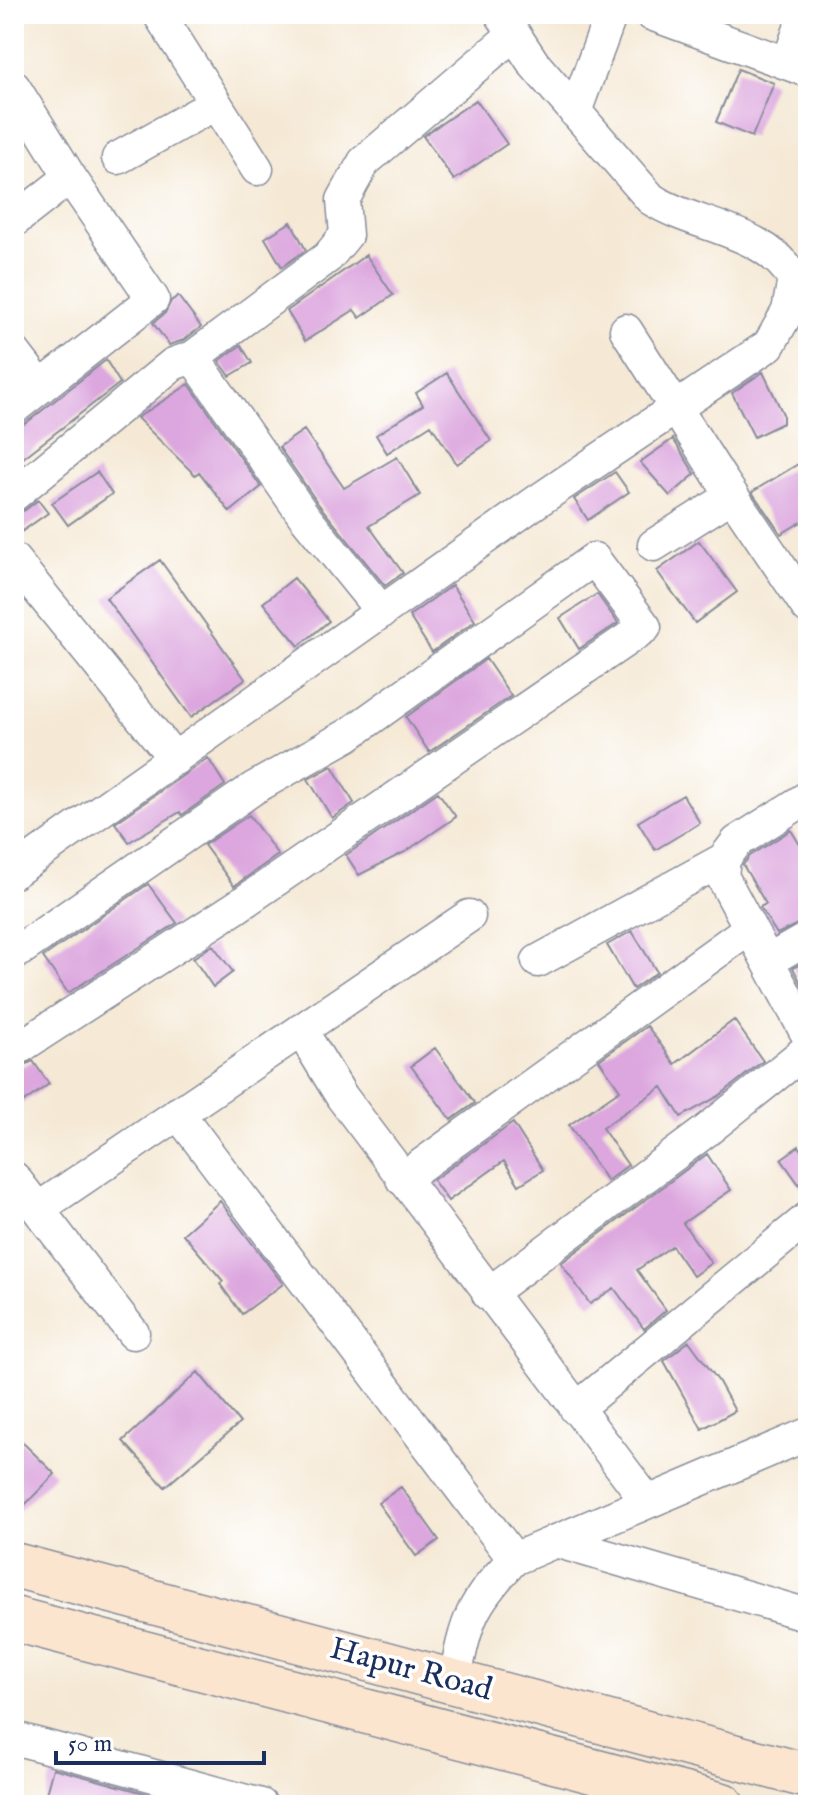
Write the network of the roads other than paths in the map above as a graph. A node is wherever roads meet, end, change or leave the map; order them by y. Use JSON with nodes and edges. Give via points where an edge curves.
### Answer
{"nodes":[{"id":1,"x":159,"y":14,"type":"edge"},
{"id":2,"x":611,"y":14,"type":"edge"},
{"id":3,"x":651,"y":14,"type":"edge"},
{"id":4,"x":805,"y":14,"type":"edge"},
{"id":5,"x":508,"y":24,"type":"edge"},
{"id":6,"x":798,"y":67,"type":"edge"},
{"id":7,"x":14,"y":87,"type":"edge"},
{"id":8,"x":215,"y":104,"type":"junction"},
{"id":9,"x":575,"y":112,"type":"junction"},
{"id":10,"x":118,"y":158,"type":"dead end"},
{"id":11,"x":257,"y":169,"type":"dead end"},
{"id":12,"x":70,"y":177,"type":"junction"},
{"id":13,"x":14,"y":221,"type":"edge"},
{"id":14,"x":626,"y":330,"type":"dead end"},
{"id":15,"x":14,"y":352,"type":"edge"},
{"id":16,"x":193,"y":357,"type":"junction"},
{"id":17,"x":41,"y":387,"type":"junction"},
{"id":18,"x":14,"y":408,"type":"edge"},
{"id":19,"x":674,"y":408,"type":"junction"},
{"id":20,"x":14,"y":495,"type":"edge"},
{"id":21,"x":732,"y":496,"type":"junction"},
{"id":22,"x":654,"y":545,"type":"dead end"},
{"id":23,"x":14,"y":560,"type":"edge"},
{"id":24,"x":808,"y":608,"type":"edge"},
{"id":25,"x":382,"y":612,"type":"junction"},
{"id":26,"x":175,"y":759,"type":"junction"},
{"id":27,"x":808,"y":797,"type":"edge"},
{"id":28,"x":724,"y":859,"type":"junction"},
{"id":29,"x":14,"y":872,"type":"edge"},
{"id":30,"x":469,"y":916,"type":"dead end"},
{"id":31,"x":750,"y":928,"type":"junction"},
{"id":32,"x":808,"y":938,"type":"edge"},
{"id":33,"x":14,"y":954,"type":"edge"},
{"id":34,"x":538,"y":961,"type":"dead end"},
{"id":35,"x":768,"y":961,"type":"junction"},
{"id":36,"x":301,"y":1030,"type":"junction"},
{"id":37,"x":808,"y":1036,"type":"edge"},
{"id":38,"x":808,"y":1049,"type":"edge"},
{"id":39,"x":14,"y":1051,"type":"edge"},
{"id":40,"x":178,"y":1113,"type":"junction"},
{"id":41,"x":14,"y":1178,"type":"edge"},
{"id":42,"x":402,"y":1179,"type":"junction"},
{"id":43,"x":38,"y":1209,"type":"junction"},
{"id":44,"x":808,"y":1218,"type":"edge"},
{"id":45,"x":488,"y":1294,"type":"junction"},
{"id":46,"x":133,"y":1333,"type":"dead end"},
{"id":47,"x":576,"y":1409,"type":"junction"},
{"id":48,"x":808,"y":1434,"type":"edge"},
{"id":49,"x":647,"y":1501,"type":"junction"},
{"id":50,"x":555,"y":1541,"type":"junction"},
{"id":51,"x":514,"y":1559,"type":"junction"},
{"id":52,"x":14,"y":1565,"type":"edge"},
{"id":53,"x":808,"y":1615,"type":"edge"},
{"id":54,"x":14,"y":1619,"type":"edge"},
{"id":55,"x":454,"y":1682,"type":"junction"},
{"id":56,"x":14,"y":1738,"type":"edge"},
{"id":57,"x":808,"y":1776,"type":"edge"},
{"id":58,"x":261,"y":1805,"type":"edge"},
{"id":59,"x":722,"y":1805,"type":"edge"}],
"edges":[{"from":1,"to":8,"type":"street"},
{"from":2,"to":9,"type":"street"},
{"from":3,"to":6,"type":"street"},
{"from":4,"to":6,"type":"street"},
{"from":5,"to":9,"type":"street"},
{"from":5,"to":16,"type":"street","via":[[364,162],[343,200],[346,235],[328,257]]},
{"from":7,"to":12,"type":"street"},
{"from":8,"to":10,"type":"street"},
{"from":8,"to":11,"type":"street"},
{"from":9,"to":19,"type":"street","via":[[651,199],[671,212],[756,242],[779,258],[794,279],[788,311],[769,345]]},
{"from":12,"to":13,"type":"street"},
{"from":12,"to":17,"type":"street","via":[[153,299]]},
{"from":14,"to":19,"type":"street"},
{"from":15,"to":17,"type":"street"},
{"from":16,"to":20,"type":"street","via":[[173,364]]},
{"from":16,"to":25,"type":"street","via":[[304,516]]},
{"from":17,"to":18,"type":"street"},
{"from":19,"to":21,"type":"street"},
{"from":19,"to":25,"type":"street"},
{"from":21,"to":22,"type":"street"},
{"from":21,"to":24,"type":"street"},
{"from":23,"to":26,"type":"street"},
{"from":25,"to":26,"type":"street"},
{"from":26,"to":29,"type":"street"},
{"from":27,"to":28,"type":"street","via":[[737,842]]},
{"from":28,"to":31,"type":"street","via":[[722,876]]},
{"from":28,"to":34,"type":"street"},
{"from":30,"to":36,"type":"street"},
{"from":31,"to":35,"type":"street"},
{"from":31,"to":42,"type":"street"},
{"from":32,"to":35,"type":"street"},
{"from":33,"to":39,"type":"street","via":[[254,788],[348,735],[594,559],[645,627],[235,908]]},
{"from":35,"to":37,"type":"street"},
{"from":36,"to":40,"type":"street"},
{"from":36,"to":42,"type":"street"},
{"from":38,"to":45,"type":"street"},
{"from":40,"to":43,"type":"street"},
{"from":40,"to":51,"type":"street"},
{"from":41,"to":43,"type":"street"},
{"from":42,"to":45,"type":"street"},
{"from":43,"to":46,"type":"street"},
{"from":44,"to":47,"type":"street"},
{"from":45,"to":47,"type":"street"},
{"from":47,"to":49,"type":"street"},
{"from":48,"to":49,"type":"street"},
{"from":49,"to":50,"type":"street"},
{"from":50,"to":51,"type":"street"},
{"from":50,"to":53,"type":"street"},
{"from":51,"to":55,"type":"street","via":[[475,1605]]},
{"from":52,"to":55,"type":"main road","name":"Hapur Road"},
{"from":54,"to":59,"type":"main road","name":"Hapur Road"},
{"from":55,"to":57,"type":"main road","name":"Hapur Road"},
{"from":56,"to":58,"type":"street"}]}
